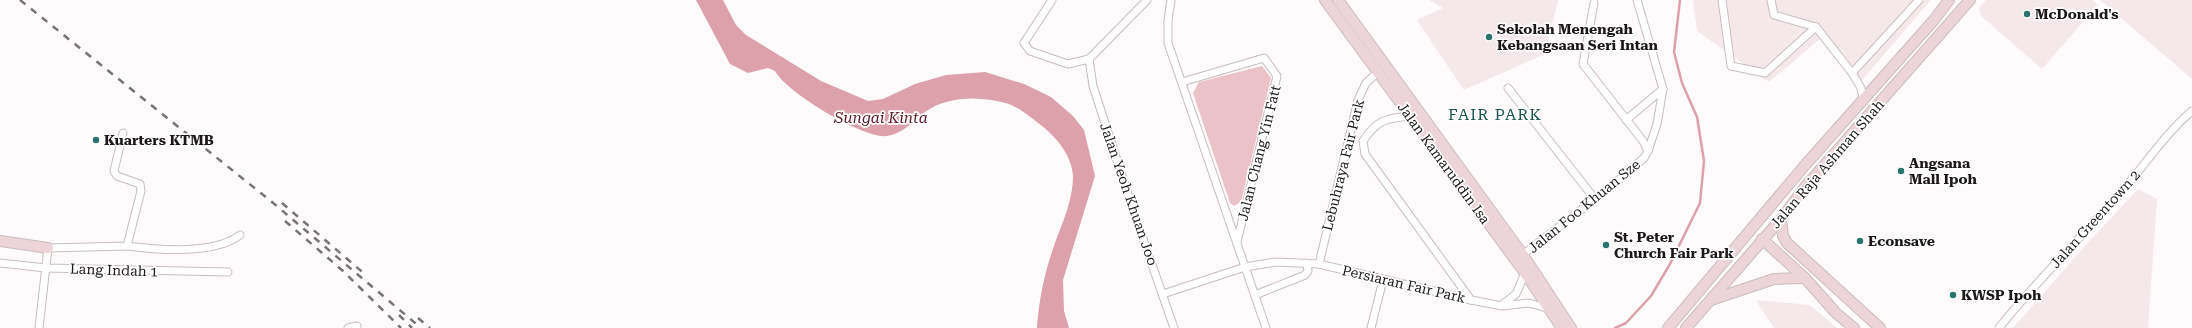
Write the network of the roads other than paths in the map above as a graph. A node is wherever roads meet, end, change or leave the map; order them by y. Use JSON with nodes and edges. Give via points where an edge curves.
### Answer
{"nodes":[{"id":1,"x":1052,"y":0,"type":"edge"},
{"id":2,"x":1147,"y":0,"type":"edge"},
{"id":3,"x":1171,"y":0,"type":"edge"},
{"id":4,"x":1324,"y":0,"type":"edge"},
{"id":5,"x":1638,"y":0,"type":"edge"},
{"id":6,"x":1722,"y":0,"type":"edge"},
{"id":7,"x":1771,"y":0,"type":"edge"},
{"id":8,"x":1919,"y":0,"type":"edge"},
{"id":9,"x":1949,"y":0,"type":"edge"},
{"id":10,"x":1970,"y":0,"type":"edge"},
{"id":11,"x":1342,"y":2,"type":"edge"},
{"id":12,"x":1594,"y":3,"type":"dead end"},
{"id":13,"x":1334,"y":13,"type":"junction"},
{"id":14,"x":1934,"y":20,"type":"junction"},
{"id":15,"x":1952,"y":21,"type":"junction"},
{"id":16,"x":1816,"y":27,"type":"junction"},
{"id":17,"x":1089,"y":59,"type":"junction"},
{"id":18,"x":1378,"y":72,"type":"junction"},
{"id":19,"x":1852,"y":73,"type":"junction"},
{"id":20,"x":1182,"y":82,"type":"junction"},
{"id":21,"x":1508,"y":88,"type":"dead end"},
{"id":22,"x":1663,"y":89,"type":"junction"},
{"id":23,"x":1863,"y":99,"type":"junction"},
{"id":24,"x":2192,"y":111,"type":"edge"},
{"id":25,"x":1410,"y":116,"type":"junction"},
{"id":26,"x":1626,"y":120,"type":"junction"},
{"id":27,"x":123,"y":133,"type":"dead end"},
{"id":28,"x":1648,"y":151,"type":"junction"},
{"id":29,"x":1806,"y":164,"type":"junction"},
{"id":30,"x":1594,"y":198,"type":"junction"},
{"id":31,"x":1781,"y":219,"type":"junction"},
{"id":32,"x":240,"y":235,"type":"dead end"},
{"id":33,"x":1762,"y":239,"type":"junction"},
{"id":34,"x":0,"y":241,"type":"edge"},
{"id":35,"x":1237,"y":242,"type":"junction"},
{"id":36,"x":127,"y":246,"type":"junction"},
{"id":37,"x":48,"y":248,"type":"junction"},
{"id":38,"x":1520,"y":258,"type":"junction"},
{"id":39,"x":0,"y":263,"type":"edge"},
{"id":40,"x":1307,"y":264,"type":"junction"},
{"id":41,"x":1319,"y":264,"type":"junction"},
{"id":42,"x":1245,"y":267,"type":"junction"},
{"id":43,"x":46,"y":268,"type":"junction"},
{"id":44,"x":228,"y":272,"type":"dead end"},
{"id":45,"x":1525,"y":273,"type":"junction"},
{"id":46,"x":1805,"y":278,"type":"junction"},
{"id":47,"x":1383,"y":280,"type":"junction"},
{"id":48,"x":1163,"y":294,"type":"junction"},
{"id":49,"x":1255,"y":295,"type":"junction"},
{"id":50,"x":1471,"y":300,"type":"junction"},
{"id":51,"x":1708,"y":301,"type":"junction"},
{"id":52,"x":1502,"y":306,"type":"junction"},
{"id":53,"x":1550,"y":309,"type":"junction"},
{"id":54,"x":1695,"y":316,"type":"junction"},
{"id":55,"x":357,"y":326,"type":"dead end"},
{"id":56,"x":40,"y":328,"type":"edge"},
{"id":57,"x":348,"y":328,"type":"edge"},
{"id":58,"x":1174,"y":328,"type":"edge"},
{"id":59,"x":1266,"y":328,"type":"edge"},
{"id":60,"x":1371,"y":328,"type":"edge"},
{"id":61,"x":1562,"y":328,"type":"edge"},
{"id":62,"x":1571,"y":328,"type":"edge"},
{"id":63,"x":1668,"y":328,"type":"edge"},
{"id":64,"x":1682,"y":328,"type":"edge"},
{"id":65,"x":1686,"y":328,"type":"edge"},
{"id":66,"x":1854,"y":328,"type":"edge"},
{"id":67,"x":1880,"y":328,"type":"edge"},
{"id":68,"x":1999,"y":328,"type":"edge"}],
"edges":[{"from":1,"to":17,"type":"street","via":[[1024,43],[1030,51],[1068,64]]},
{"from":2,"to":17,"type":"street"},
{"from":3,"to":20,"type":"street","name":"Jalan Chang Yin Fatt","via":[[1168,43]]},
{"from":4,"to":13,"type":"main road","name":"Jalan Kamaruddin Isa"},
{"from":5,"to":22,"type":"street"},
{"from":6,"to":16,"type":"street","via":[[1731,66],[1765,73]]},
{"from":7,"to":16,"type":"street","via":[[1774,15]]},
{"from":8,"to":19,"type":"street"},
{"from":9,"to":14,"type":"main road","name":"Jalan Raja Ashman Shah"},
{"from":10,"to":15,"type":"main road","name":"Jalan Raja Ashman Shah"},
{"from":11,"to":13,"type":"main road"},
{"from":11,"to":38,"type":"main road","name":"Jalan Kamaruddin Isa"},
{"from":12,"to":26,"type":"street","name":"Jalan Foo Khuan Sze","via":[[1583,64]]},
{"from":13,"to":18,"type":"main road","name":"Jalan Kamaruddin Isa"},
{"from":14,"to":15,"type":"main road","via":[[1945,16]]},
{"from":14,"to":23,"type":"main road","name":"Jalan Raja Ashman Shah"},
{"from":15,"to":31,"type":"main road","name":"Jalan Raja Ashman Shah","via":[[1805,187]]},
{"from":16,"to":19,"type":"street"},
{"from":17,"to":48,"type":"street","name":"Jalan Yeoh Khuan Joo","via":[[1095,94]]},
{"from":18,"to":25,"type":"main road","name":"Jalan Kamaruddin Isa"},
{"from":18,"to":41,"type":"street","name":"Lebuhraya Fair Park","via":[[1366,83],[1358,100]]},
{"from":19,"to":23,"type":"street","via":[[1861,88]]},
{"from":20,"to":35,"type":"street","name":"Jalan Chang Yin Fatt"},
{"from":20,"to":35,"type":"street","name":"Jalan Chang Yin Fatt","via":[[1264,58],[1277,76]]},
{"from":21,"to":30,"type":"street"},
{"from":22,"to":26,"type":"street"},
{"from":22,"to":28,"type":"street","via":[[1657,124]]},
{"from":23,"to":29,"type":"main road","name":"Jalan Raja Ashman Shah"},
{"from":24,"to":68,"type":"street","name":"Jalan Greentown 2","via":[[2180,121],[2124,190]]},
{"from":25,"to":38,"type":"main road","name":"Jalan Kamaruddin Isa"},
{"from":25,"to":50,"type":"street","via":[[1386,120],[1372,127],[1363,141],[1365,154]]},
{"from":26,"to":28,"type":"street","name":"Jalan Foo Khuan Sze"},
{"from":27,"to":36,"type":"street","via":[[114,171],[117,176],[140,184],[141,191]]},
{"from":28,"to":30,"type":"street","name":"Jalan Foo Khuan Sze","via":[[1644,158]]},
{"from":29,"to":33,"type":"main road","via":[[1797,187],[1767,225]]},
{"from":29,"to":63,"type":"main road","name":"Jalan Raja Ashman Shah"},
{"from":30,"to":38,"type":"street","name":"Jalan Foo Khuan Sze"},
{"from":31,"to":33,"type":"main road","name":"Jalan Raja Ashman Shah"},
{"from":31,"to":67,"type":"main road","via":[[1783,236],[1787,243]]},
{"from":32,"to":36,"type":"street","via":[[226,245],[199,248]]},
{"from":33,"to":46,"type":"main road"},
{"from":33,"to":51,"type":"main road","name":"Jalan Raja Ashman Shah"},
{"from":34,"to":37,"type":"main road"},
{"from":35,"to":42,"type":"street","name":"Jalan Chang Yin Fatt"},
{"from":36,"to":37,"type":"street"},
{"from":37,"to":43,"type":"street"},
{"from":38,"to":45,"type":"main road","name":"Jalan Kamaruddin Isa"},
{"from":38,"to":62,"type":"main road","name":"Jalan Kamaruddin Isa"},
{"from":39,"to":43,"type":"street","name":"Lang Indah 1"},
{"from":40,"to":41,"type":"street","name":"Persiaran Fair Park"},
{"from":40,"to":42,"type":"street","name":"Persiaran Fair Park","via":[[1276,262]]},
{"from":40,"to":49,"type":"street","via":[[1308,271],[1305,275]]},
{"from":41,"to":47,"type":"street","name":"Persiaran Fair Park"},
{"from":42,"to":48,"type":"street","name":"Persiaran Fair Park"},
{"from":42,"to":49,"type":"street","name":"Jalan Chang Yin Fatt"},
{"from":43,"to":44,"type":"street","name":"Lang Indah 1"},
{"from":43,"to":56,"type":"street"},
{"from":45,"to":52,"type":"street","via":[[1516,294]]},
{"from":45,"to":53,"type":"main road","name":"Jalan Kamaruddin Isa"},
{"from":46,"to":51,"type":"main road","via":[[1774,279]]},
{"from":46,"to":66,"type":"main road","via":[[1836,313]]},
{"from":47,"to":50,"type":"street","name":"Persiaran Fair Park"},
{"from":47,"to":60,"type":"street"},
{"from":48,"to":58,"type":"street","name":"Jalan Yeoh Khuan Joo"},
{"from":49,"to":59,"type":"street","name":"Jalan Chang Yin Fatt"},
{"from":50,"to":52,"type":"street","name":"Persiaran Fair Park"},
{"from":51,"to":54,"type":"main road","name":"Jalan Raja Ashman Shah"},
{"from":52,"to":53,"type":"street","name":"Persiaran Fair Park","via":[[1529,303]]},
{"from":53,"to":61,"type":"main road","name":"Jalan Kamaruddin Isa"},
{"from":54,"to":64,"type":"main road"},
{"from":54,"to":65,"type":"main road","name":"Jalan Raja Ashman Shah"},
{"from":55,"to":57,"type":"street"}]}
